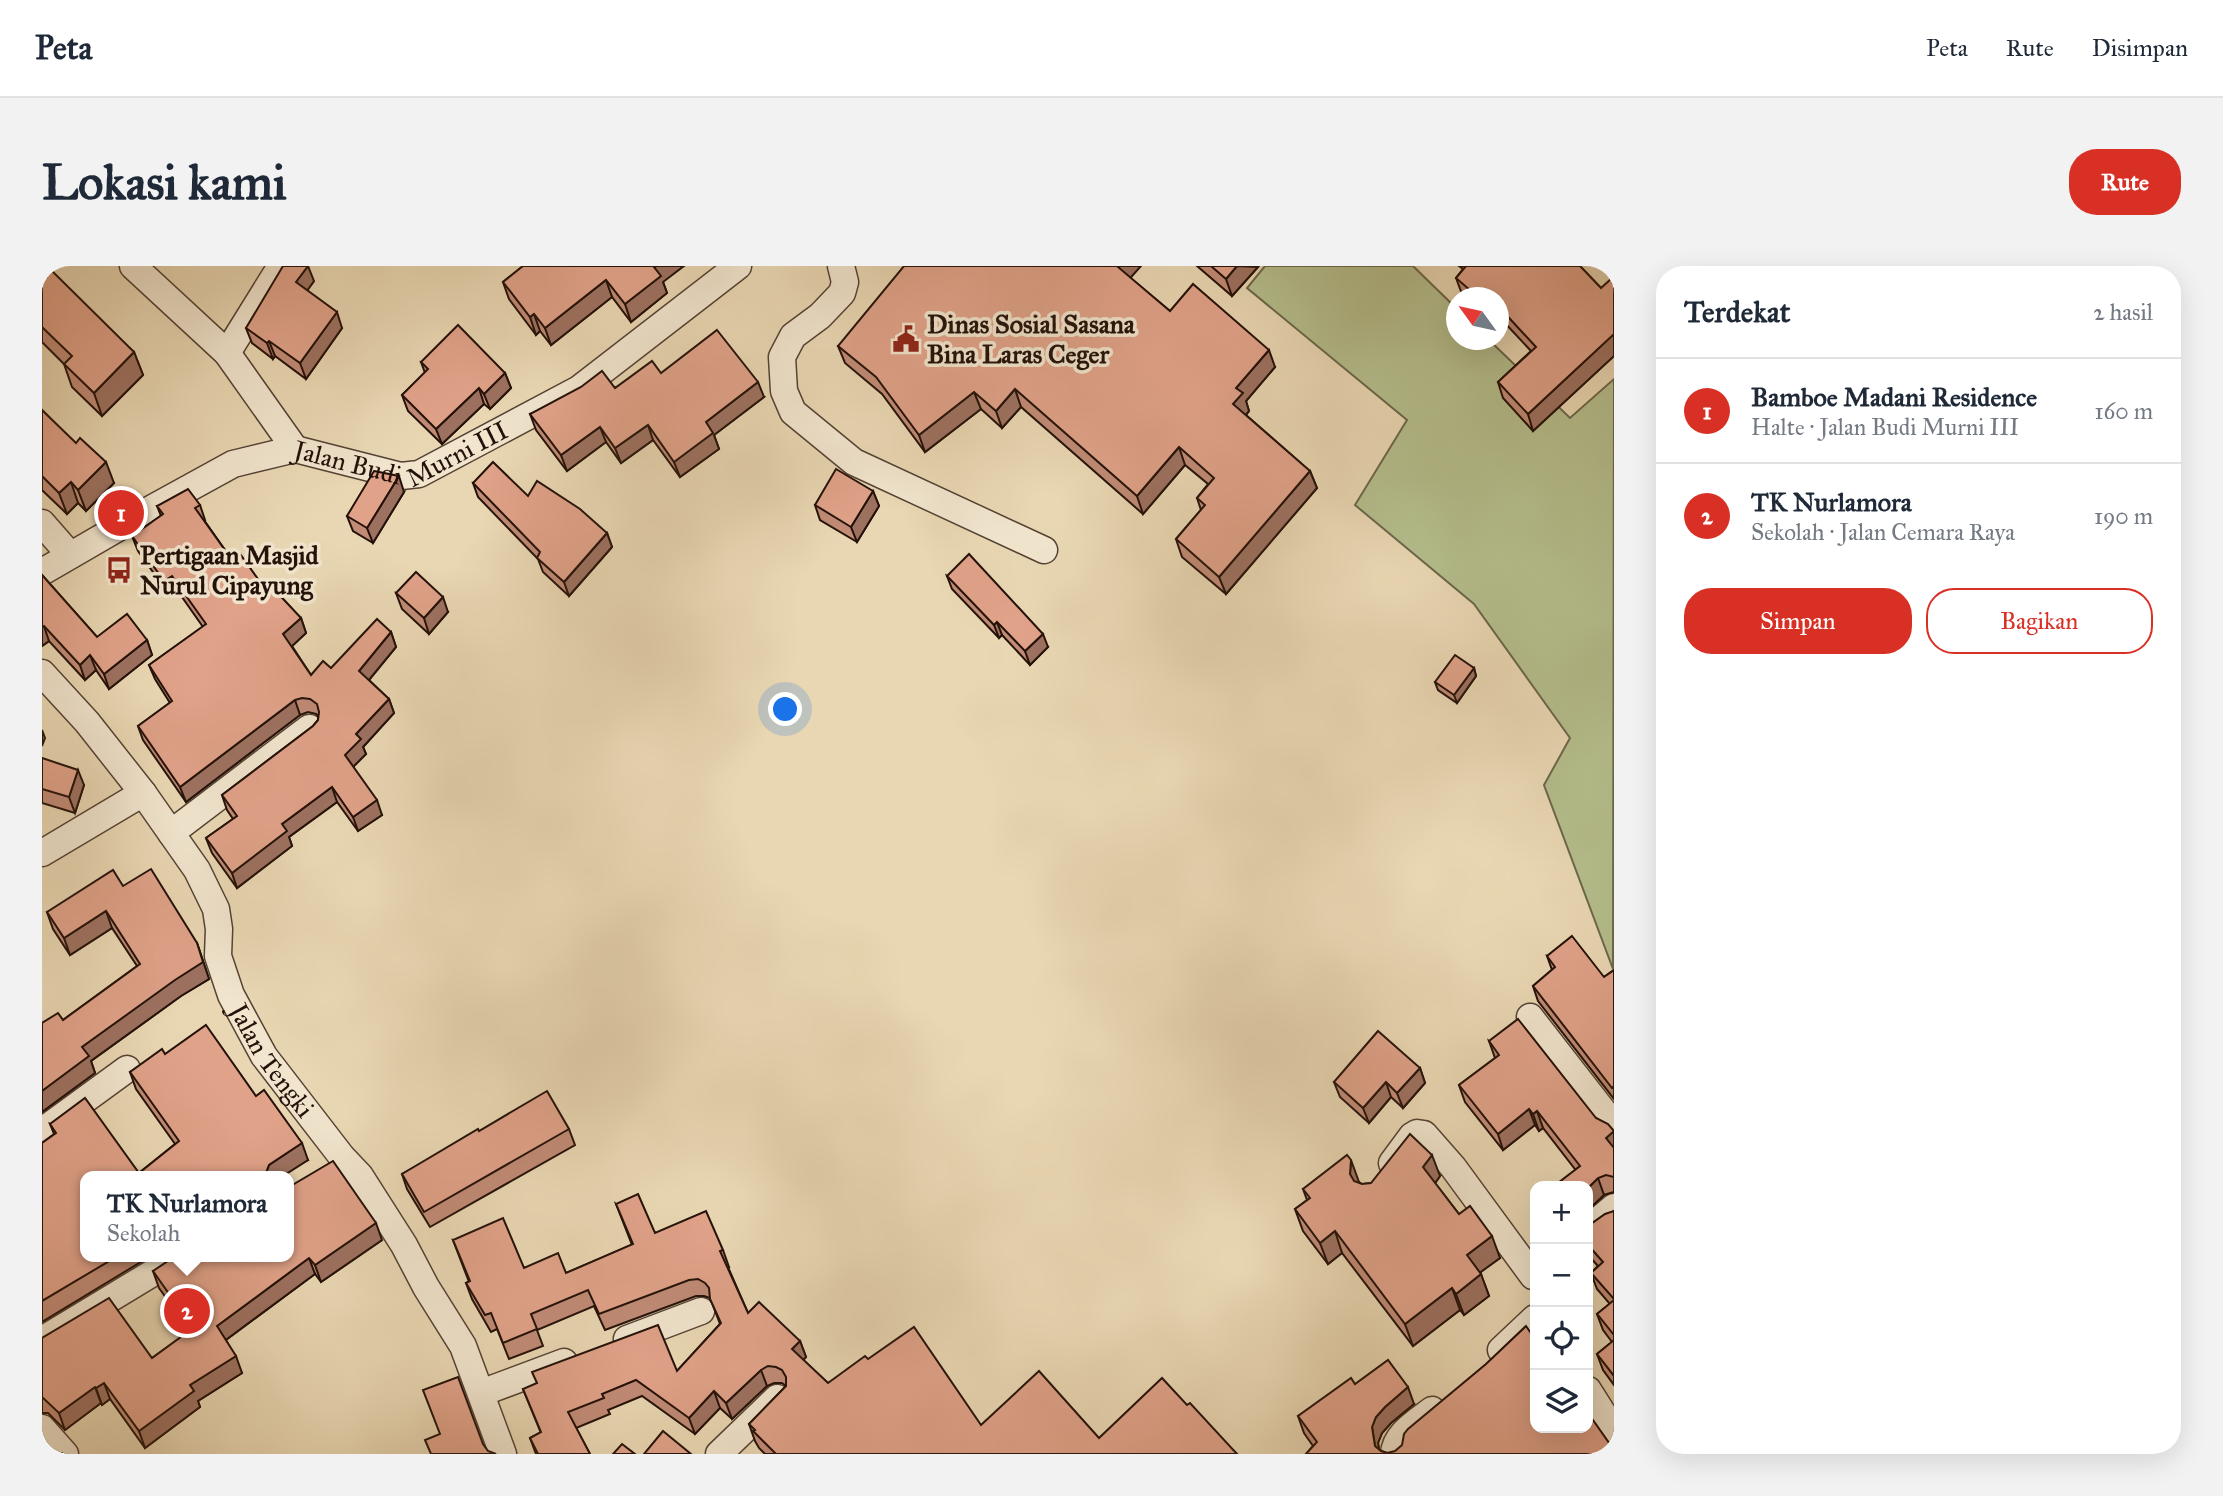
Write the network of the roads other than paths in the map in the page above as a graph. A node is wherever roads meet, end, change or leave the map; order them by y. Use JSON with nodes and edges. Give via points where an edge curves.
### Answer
{"nodes":[{"id":1,"x":133,"y":266,"type":"edge"},
{"id":2,"x":281,"y":266,"type":"edge"},
{"id":3,"x":738,"y":266,"type":"edge"},
{"id":4,"x":841,"y":266,"type":"edge"},
{"id":5,"x":227,"y":353,"type":"junction"},
{"id":6,"x":295,"y":449,"type":"junction"},
{"id":7,"x":42,"y":523,"type":"edge"},
{"id":8,"x":1044,"y":550,"type":"dead end"},
{"id":9,"x":70,"y":555,"type":"junction"},
{"id":10,"x":42,"y":572,"type":"edge"},
{"id":11,"x":42,"y":673,"type":"edge"},
{"id":12,"x":309,"y":728,"type":"edge"},
{"id":13,"x":143,"y":793,"type":"junction"},
{"id":14,"x":171,"y":833,"type":"junction"},
{"id":15,"x":42,"y":853,"type":"edge"},
{"id":16,"x":1530,"y":1017,"type":"dead end"},
{"id":17,"x":127,"y":1069,"type":"dead end"},
{"id":18,"x":1614,"y":1125,"type":"edge"},
{"id":19,"x":42,"y":1131,"type":"edge"},
{"id":20,"x":1380,"y":1179,"type":"edge"},
{"id":21,"x":1614,"y":1207,"type":"edge"},
{"id":22,"x":1593,"y":1225,"type":"edge"},
{"id":23,"x":170,"y":1262,"type":"edge"},
{"id":24,"x":1530,"y":1270,"type":"edge"},
{"id":25,"x":701,"y":1311,"type":"dead end"},
{"id":26,"x":1530,"y":1323,"type":"edge"},
{"id":27,"x":42,"y":1340,"type":"edge"},
{"id":28,"x":1482,"y":1368,"type":"edge"},
{"id":29,"x":481,"y":1393,"type":"junction"},
{"id":30,"x":1452,"y":1393,"type":"edge"},
{"id":31,"x":777,"y":1398,"type":"edge"},
{"id":32,"x":1593,"y":1398,"type":"edge"},
{"id":33,"x":42,"y":1428,"type":"edge"},
{"id":34,"x":1614,"y":1430,"type":"edge"},
{"id":35,"x":1398,"y":1444,"type":"edge"},
{"id":36,"x":65,"y":1454,"type":"edge"},
{"id":37,"x":503,"y":1454,"type":"edge"},
{"id":38,"x":719,"y":1454,"type":"edge"}],
"edges":[{"from":1,"to":5,"type":"street"},
{"from":2,"to":5,"type":"street"},
{"from":3,"to":6,"type":"street","name":"Jalan Budi Murni III","via":[[579,389],[419,474],[401,477]]},
{"from":4,"to":8,"type":"street","via":[[842,293],[793,336],[782,357],[784,391],[793,412],[854,463]]},
{"from":5,"to":6,"type":"street"},
{"from":6,"to":9,"type":"street","name":"Jalan Budi Murni III","via":[[233,464]]},
{"from":7,"to":9,"type":"street"},
{"from":9,"to":10,"type":"street","name":"Jalan Budi Murni III"},
{"from":11,"to":13,"type":"street","name":"Jalan Tengki"},
{"from":12,"to":14,"type":"street"},
{"from":13,"to":14,"type":"street","name":"Jalan Tengki"},
{"from":13,"to":15,"type":"street"},
{"from":14,"to":29,"type":"street","name":"Jalan Tengki","via":[[197,870],[216,909],[218,956],[231,995],[264,1056],[331,1164],[360,1176],[463,1346]]},
{"from":16,"to":18,"type":"street"},
{"from":17,"to":19,"type":"street"},
{"from":20,"to":24,"type":"street","via":[[1412,1136],[1424,1134]]},
{"from":21,"to":22,"type":"street"},
{"from":23,"to":27,"type":"street"},
{"from":25,"to":29,"type":"street"},
{"from":26,"to":28,"type":"street"},
{"from":29,"to":37,"type":"street","name":"Jalan Tengki"},
{"from":30,"to":35,"type":"street"},
{"from":31,"to":38,"type":"street"},
{"from":32,"to":34,"type":"street"},
{"from":33,"to":36,"type":"street"}]}
